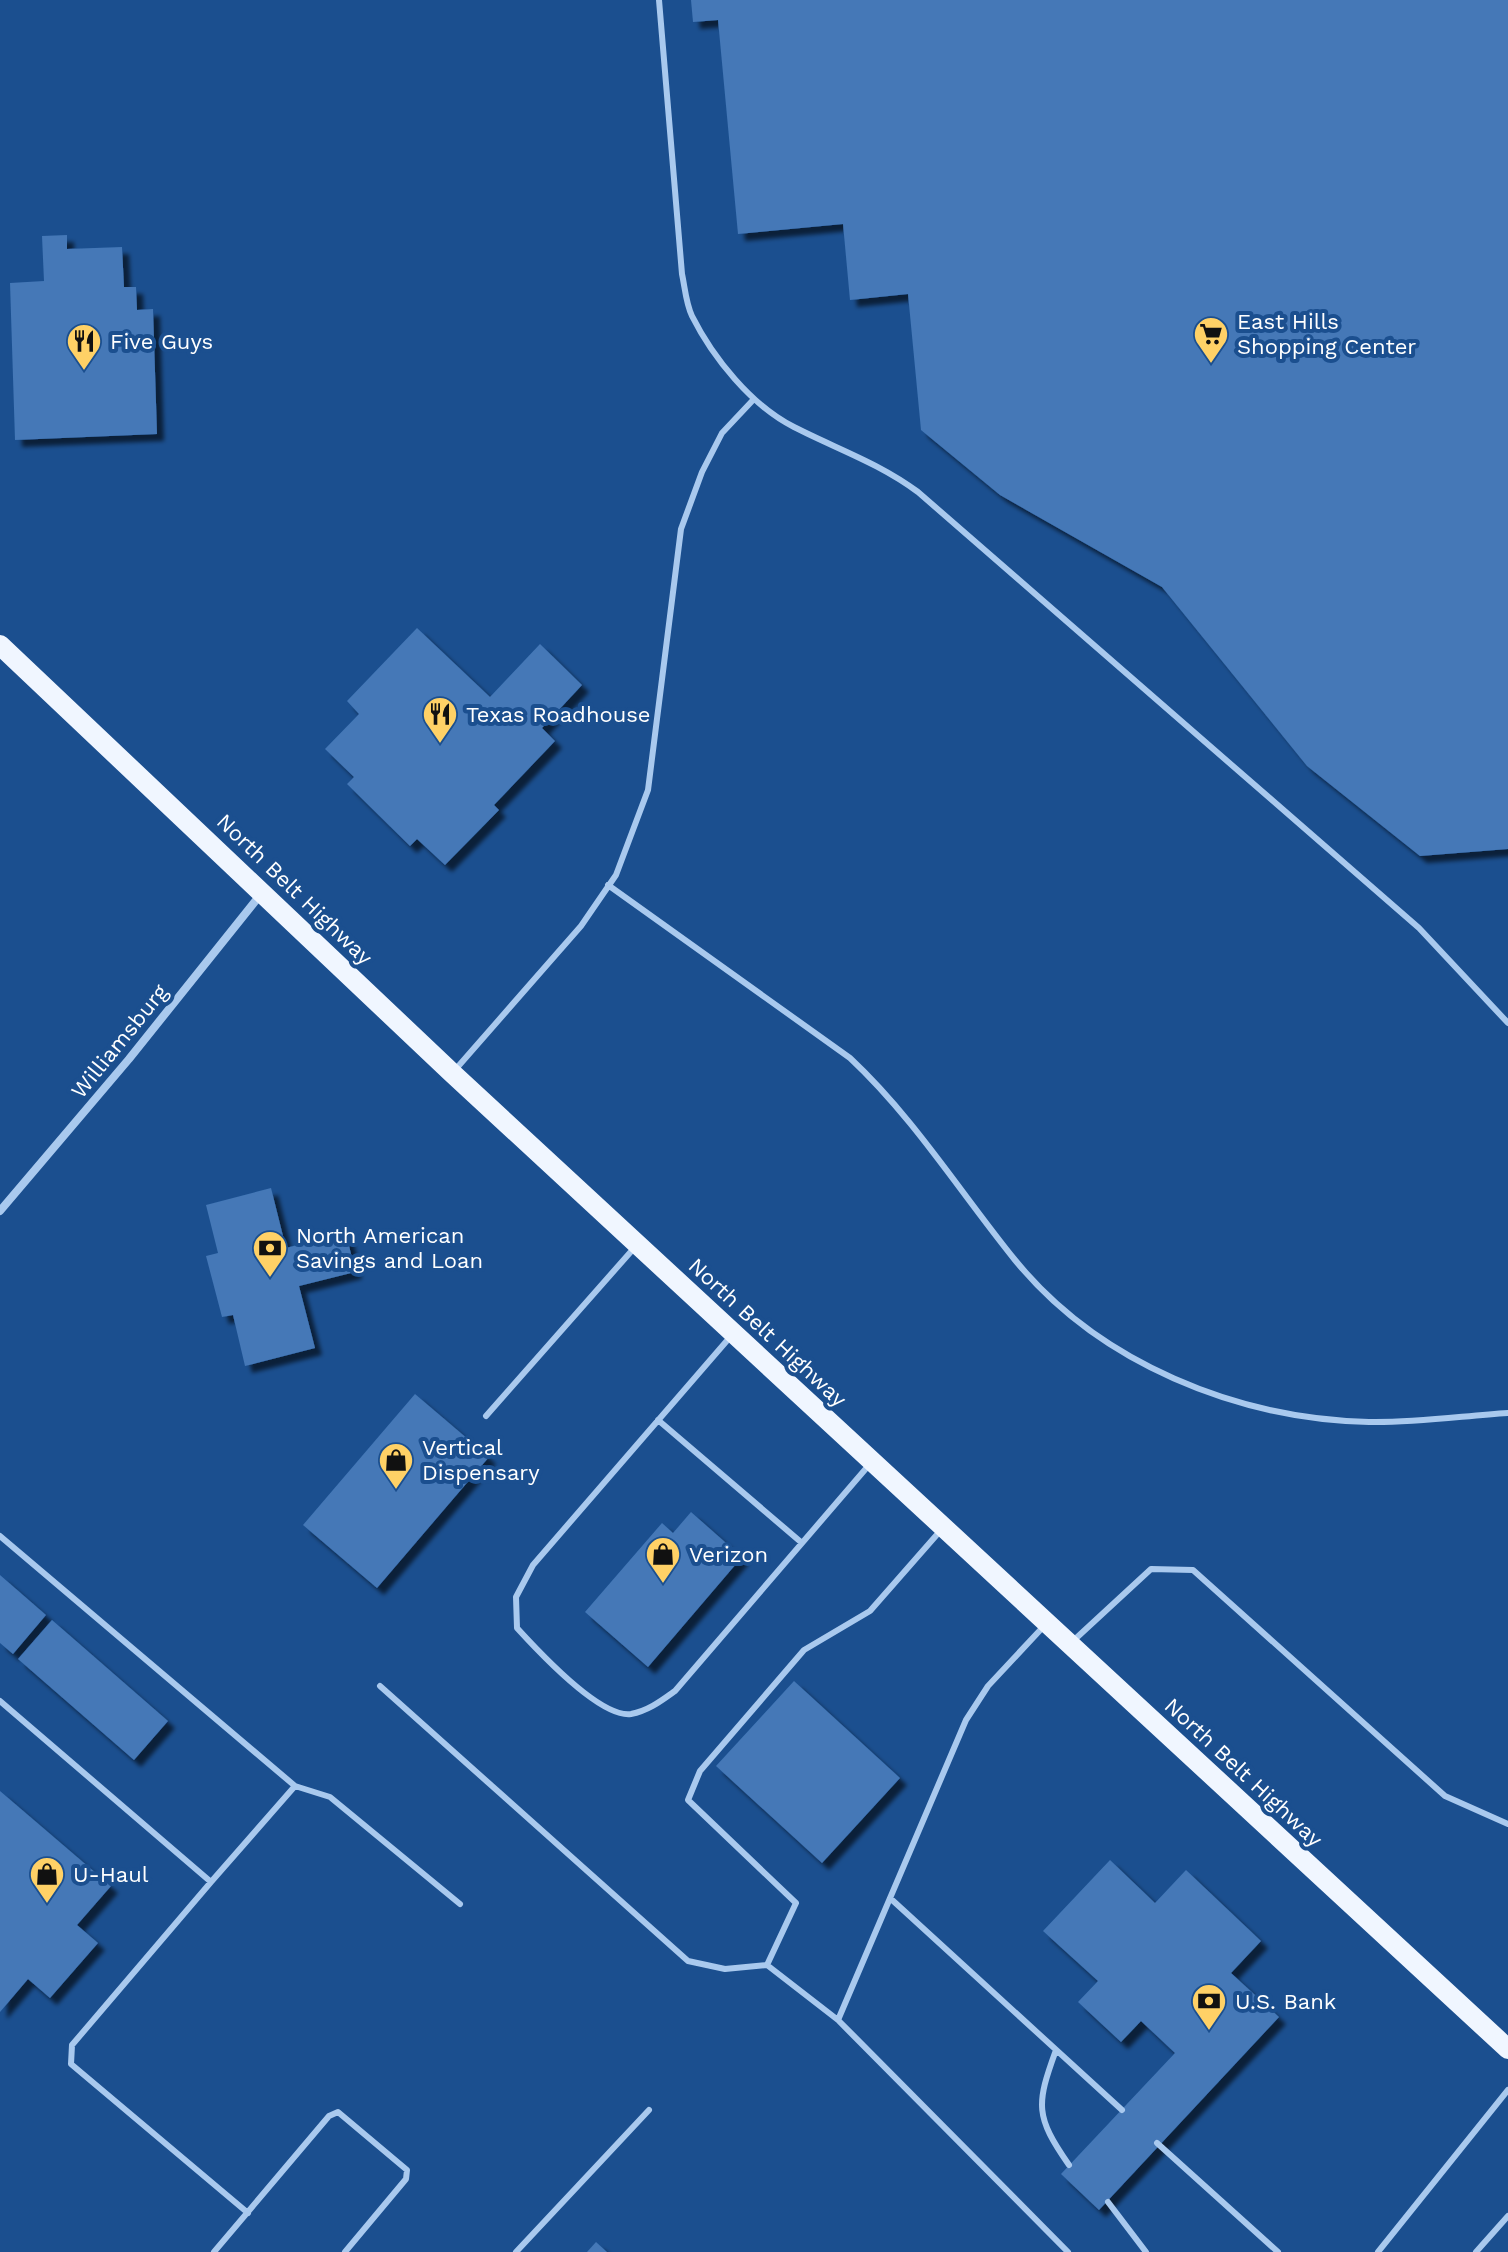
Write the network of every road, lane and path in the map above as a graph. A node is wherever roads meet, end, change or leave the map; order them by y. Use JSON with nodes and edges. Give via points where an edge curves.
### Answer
{"nodes":[{"id":1,"x":659,"y":0,"type":"edge"},
{"id":2,"x":754,"y":399,"type":"junction"},
{"id":3,"x":0,"y":645,"type":"edge"},
{"id":4,"x":608,"y":885,"type":"junction"},
{"id":5,"x":263,"y":891,"type":"junction"},
{"id":6,"x":1508,"y":1023,"type":"edge"},
{"id":7,"x":452,"y":1073,"type":"junction"},
{"id":8,"x":0,"y":1211,"type":"edge"},
{"id":9,"x":638,"y":1245,"type":"junction"},
{"id":10,"x":734,"y":1333,"type":"junction"},
{"id":11,"x":1508,"y":1413,"type":"edge"},
{"id":12,"x":486,"y":1416,"type":"dead end"},
{"id":13,"x":658,"y":1420,"type":"junction"},
{"id":14,"x":872,"y":1461,"type":"junction"},
{"id":15,"x":943,"y":1527,"type":"junction"},
{"id":16,"x":0,"y":1536,"type":"edge"},
{"id":17,"x":802,"y":1543,"type":"junction"},
{"id":18,"x":1047,"y":1623,"type":"junction"},
{"id":19,"x":1070,"y":1644,"type":"junction"},
{"id":20,"x":380,"y":1686,"type":"dead end"},
{"id":21,"x":0,"y":1701,"type":"edge"},
{"id":22,"x":295,"y":1786,"type":"junction"},
{"id":23,"x":1508,"y":1824,"type":"edge"},
{"id":24,"x":211,"y":1882,"type":"junction"},
{"id":25,"x":890,"y":1898,"type":"junction"},
{"id":26,"x":460,"y":1904,"type":"dead end"},
{"id":27,"x":767,"y":1965,"type":"junction"},
{"id":28,"x":838,"y":2020,"type":"junction"},
{"id":29,"x":1508,"y":2049,"type":"edge"},
{"id":30,"x":1056,"y":2050,"type":"junction"},
{"id":31,"x":1508,"y":2090,"type":"edge"},
{"id":32,"x":649,"y":2110,"type":"dead end"},
{"id":33,"x":1122,"y":2110,"type":"dead end"},
{"id":34,"x":1157,"y":2143,"type":"dead end"},
{"id":35,"x":1069,"y":2165,"type":"dead end"},
{"id":36,"x":1108,"y":2202,"type":"dead end"},
{"id":37,"x":248,"y":2213,"type":"junction"},
{"id":38,"x":1508,"y":2216,"type":"edge"},
{"id":39,"x":214,"y":2252,"type":"edge"},
{"id":40,"x":345,"y":2252,"type":"edge"},
{"id":41,"x":516,"y":2252,"type":"edge"},
{"id":42,"x":1068,"y":2252,"type":"edge"},
{"id":43,"x":1146,"y":2252,"type":"edge"},
{"id":44,"x":1278,"y":2252,"type":"edge"},
{"id":45,"x":1378,"y":2252,"type":"edge"},
{"id":46,"x":1476,"y":2252,"type":"edge"}],
"edges":[{"from":1,"to":2,"type":"lane","via":[[682,274],[690,313],[710,347]]},
{"from":2,"to":4,"type":"lane","via":[[722,433],[681,529],[648,790]]},
{"from":2,"to":6,"type":"lane","via":[[792,426],[888,470],[918,492],[1419,928]]},
{"from":3,"to":5,"type":"main road","name":"North Belt Highway"},
{"from":4,"to":7,"type":"lane","via":[[581,926]]},
{"from":4,"to":11,"type":"lane","via":[[850,1058],[931,1147],[1016,1261],[1052,1300],[1119,1352],[1259,1408],[1307,1418],[1371,1422]]},
{"from":5,"to":7,"type":"main road","name":"North Belt Highway"},
{"from":5,"to":8,"type":"street","name":"Williamsburg"},
{"from":7,"to":9,"type":"main road","name":"North Belt Highway"},
{"from":9,"to":10,"type":"main road","name":"North Belt Highway"},
{"from":9,"to":12,"type":"lane"},
{"from":10,"to":13,"type":"lane"},
{"from":10,"to":14,"type":"main road","name":"North Belt Highway"},
{"from":13,"to":17,"type":"lane"},
{"from":13,"to":17,"type":"lane","via":[[533,1565],[516,1597],[517,1628],[546,1659],[608,1710],[628,1714],[650,1708],[675,1691]]},
{"from":14,"to":15,"type":"main road","name":"North Belt Highway"},
{"from":14,"to":17,"type":"lane"},
{"from":15,"to":18,"type":"main road","name":"North Belt Highway"},
{"from":15,"to":27,"type":"lane","via":[[870,1611],[804,1650],[700,1771],[693,1786],[688,1800],[796,1903]]},
{"from":16,"to":22,"type":"lane"},
{"from":18,"to":19,"type":"main road","name":"North Belt Highway"},
{"from":18,"to":25,"type":"lane","via":[[988,1686],[966,1720]]},
{"from":19,"to":23,"type":"lane","via":[[1151,1569],[1193,1570],[1445,1796]]},
{"from":19,"to":29,"type":"main road","name":"North Belt Highway"},
{"from":20,"to":27,"type":"lane","via":[[688,1961],[725,1969]]},
{"from":21,"to":24,"type":"lane"},
{"from":22,"to":24,"type":"lane"},
{"from":22,"to":26,"type":"lane","via":[[330,1797]]},
{"from":24,"to":37,"type":"lane","via":[[72,2045],[71,2064]]},
{"from":25,"to":28,"type":"lane"},
{"from":25,"to":30,"type":"lane"},
{"from":27,"to":28,"type":"lane"},
{"from":28,"to":42,"type":"lane"},
{"from":30,"to":33,"type":"lane"},
{"from":30,"to":35,"type":"lane","via":[[1040,2095],[1048,2134]]},
{"from":31,"to":45,"type":"lane"},
{"from":32,"to":41,"type":"lane"},
{"from":34,"to":44,"type":"lane"},
{"from":36,"to":43,"type":"lane"},
{"from":37,"to":39,"type":"lane"},
{"from":37,"to":40,"type":"lane","via":[[329,2116],[338,2112],[407,2170],[406,2179]]},
{"from":38,"to":46,"type":"lane"}]}
